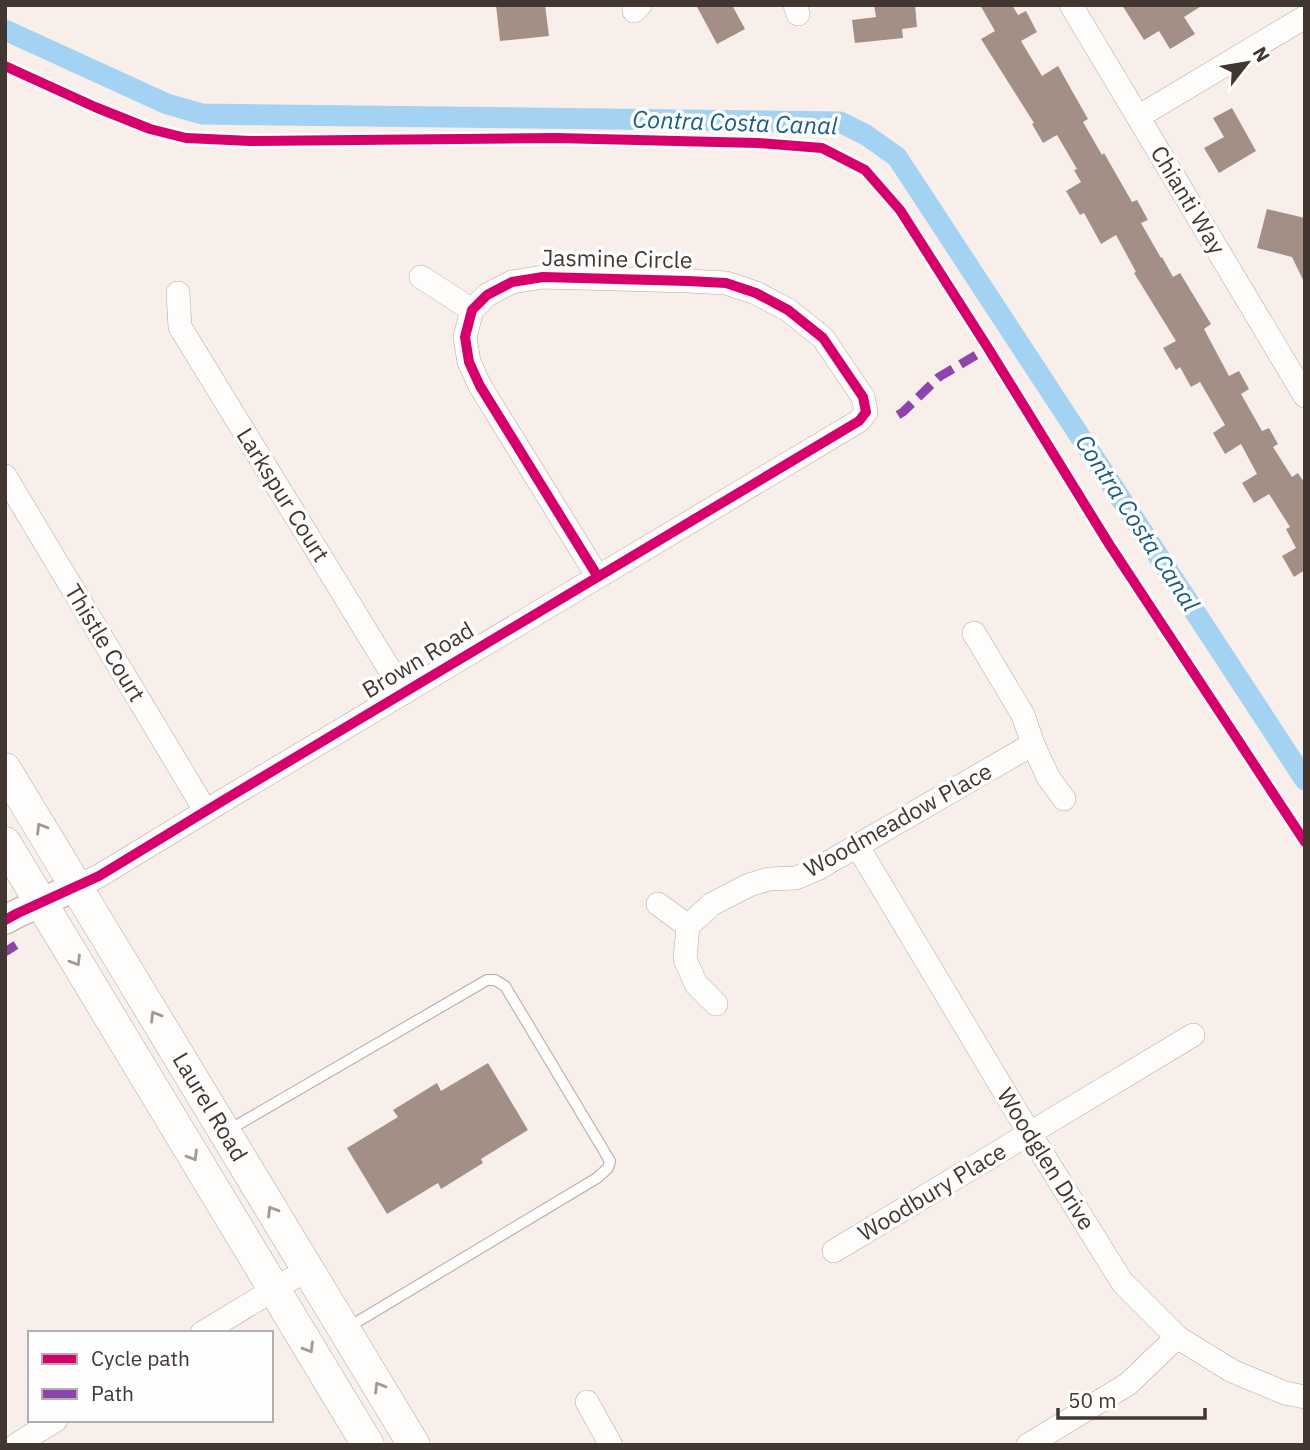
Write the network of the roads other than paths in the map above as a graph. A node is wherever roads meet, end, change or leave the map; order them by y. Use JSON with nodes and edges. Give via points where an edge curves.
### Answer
{"nodes":[{"id":1,"x":1071,"y":5,"type":"edge"},
{"id":2,"x":1305,"y":17,"type":"edge"},
{"id":3,"x":1138,"y":117,"type":"junction"},
{"id":4,"x":421,"y":277,"type":"dead end"},
{"id":5,"x":178,"y":293,"type":"dead end"},
{"id":6,"x":472,"y":310,"type":"junction"},
{"id":7,"x":1299,"y":371,"type":"edge"},
{"id":8,"x":1305,"y":396,"type":"edge"},
{"id":9,"x":848,"y":429,"type":"joint"},
{"id":10,"x":5,"y":476,"type":"edge"},
{"id":11,"x":598,"y":577,"type":"junction"},
{"id":12,"x":974,"y":633,"type":"dead end"},
{"id":13,"x":404,"y":693,"type":"junction"},
{"id":14,"x":1033,"y":744,"type":"junction"},
{"id":15,"x":5,"y":769,"type":"edge"},
{"id":16,"x":1064,"y":799,"type":"dead end"},
{"id":17,"x":205,"y":810,"type":"junction"},
{"id":18,"x":5,"y":844,"type":"edge"},
{"id":19,"x":858,"y":847,"type":"junction"},
{"id":20,"x":77,"y":886,"type":"junction"},
{"id":21,"x":41,"y":902,"type":"junction"},
{"id":22,"x":658,"y":904,"type":"dead end"},
{"id":23,"x":5,"y":920,"type":"edge"},
{"id":24,"x":688,"y":926,"type":"junction"},
{"id":25,"x":716,"y":1004,"type":"dead end"},
{"id":26,"x":1194,"y":1035,"type":"dead end"},
{"id":27,"x":225,"y":1133,"type":"junction"},
{"id":28,"x":1029,"y":1133,"type":"junction"},
{"id":29,"x":834,"y":1251,"type":"dead end"},
{"id":30,"x":308,"y":1269,"type":"junction"},
{"id":31,"x":274,"y":1289,"type":"junction"},
{"id":32,"x":345,"y":1330,"type":"junction"},
{"id":33,"x":205,"y":1331,"type":"edge"},
{"id":34,"x":1177,"y":1338,"type":"junction"},
{"id":35,"x":1305,"y":1397,"type":"edge"},
{"id":36,"x":587,"y":1402,"type":"dead end"},
{"id":37,"x":53,"y":1422,"type":"edge"},
{"id":38,"x":16,"y":1445,"type":"edge"},
{"id":39,"x":368,"y":1445,"type":"edge"},
{"id":40,"x":414,"y":1445,"type":"edge"},
{"id":41,"x":611,"y":1445,"type":"edge"},
{"id":42,"x":1028,"y":1445,"type":"edge"}],
"edges":[{"from":1,"to":3,"type":"street","name":"Chianti Way"},
{"from":2,"to":3,"type":"street"},
{"from":3,"to":7,"type":"street","name":"Chianti Way"},
{"from":4,"to":6,"type":"street"},
{"from":5,"to":13,"type":"street","name":"Larkspur Court","via":[[180,327]]},
{"from":6,"to":9,"type":"street","name":"Jasmine Circle","via":[[487,295],[512,282],[543,277],[726,283],[788,310],[823,338],[863,397],[866,412]]},
{"from":6,"to":11,"type":"street","via":[[465,337],[469,362]]},
{"from":7,"to":8,"type":"street","name":"Chianti Way"},
{"from":9,"to":11,"type":"street","name":"Brown Road"},
{"from":10,"to":17,"type":"street","name":"Thistle Court"},
{"from":11,"to":13,"type":"street","name":"Brown Road"},
{"from":12,"to":14,"type":"street","via":[[1023,715]]},
{"from":13,"to":17,"type":"street","name":"Brown Road"},
{"from":14,"to":16,"type":"street"},
{"from":14,"to":19,"type":"street","name":"Woodmeadow Place"},
{"from":20,"to":15,"type":"main road","name":"Laurel Road","one_way":true},
{"from":17,"to":20,"type":"street","name":"Brown Road"},
{"from":18,"to":21,"type":"main road","name":"Laurel Road"},
{"from":19,"to":24,"type":"street","name":"Woodmeadow Place","via":[[796,878],[749,885],[712,904]]},
{"from":19,"to":28,"type":"street","name":"Woodglen Drive"},
{"from":20,"to":21,"type":"street","name":"Brown Road"},
{"from":27,"to":20,"type":"main road","name":"Laurel Road","one_way":true},
{"from":21,"to":23,"type":"street","name":"Brown Road"},
{"from":21,"to":31,"type":"main road","name":"Laurel Road","one_way":true},
{"from":22,"to":24,"type":"street"},
{"from":24,"to":25,"type":"street","via":[[685,959],[696,984]]},
{"from":26,"to":28,"type":"street","name":"Woodbury Place"},
{"from":30,"to":27,"type":"main road","name":"Laurel Road","one_way":true},
{"from":27,"to":32,"type":"lane","via":[[487,981],[505,986],[512,997],[610,1161],[608,1168]]},
{"from":28,"to":29,"type":"street","name":"Woodbury Place"},
{"from":28,"to":34,"type":"street","name":"Woodglen Drive","via":[[1122,1282]]},
{"from":30,"to":31,"type":"street"},
{"from":30,"to":32,"type":"main road","name":"Laurel Road"},
{"from":31,"to":33,"type":"street"},
{"from":31,"to":39,"type":"main road","name":"Laurel Road","one_way":true},
{"from":40,"to":32,"type":"main road","name":"Laurel Road","one_way":true},
{"from":34,"to":35,"type":"street","name":"Woodglen Drive","via":[[1231,1370]]},
{"from":34,"to":42,"type":"street","via":[[1128,1384]]},
{"from":36,"to":41,"type":"street"},
{"from":37,"to":38,"type":"street"}]}
